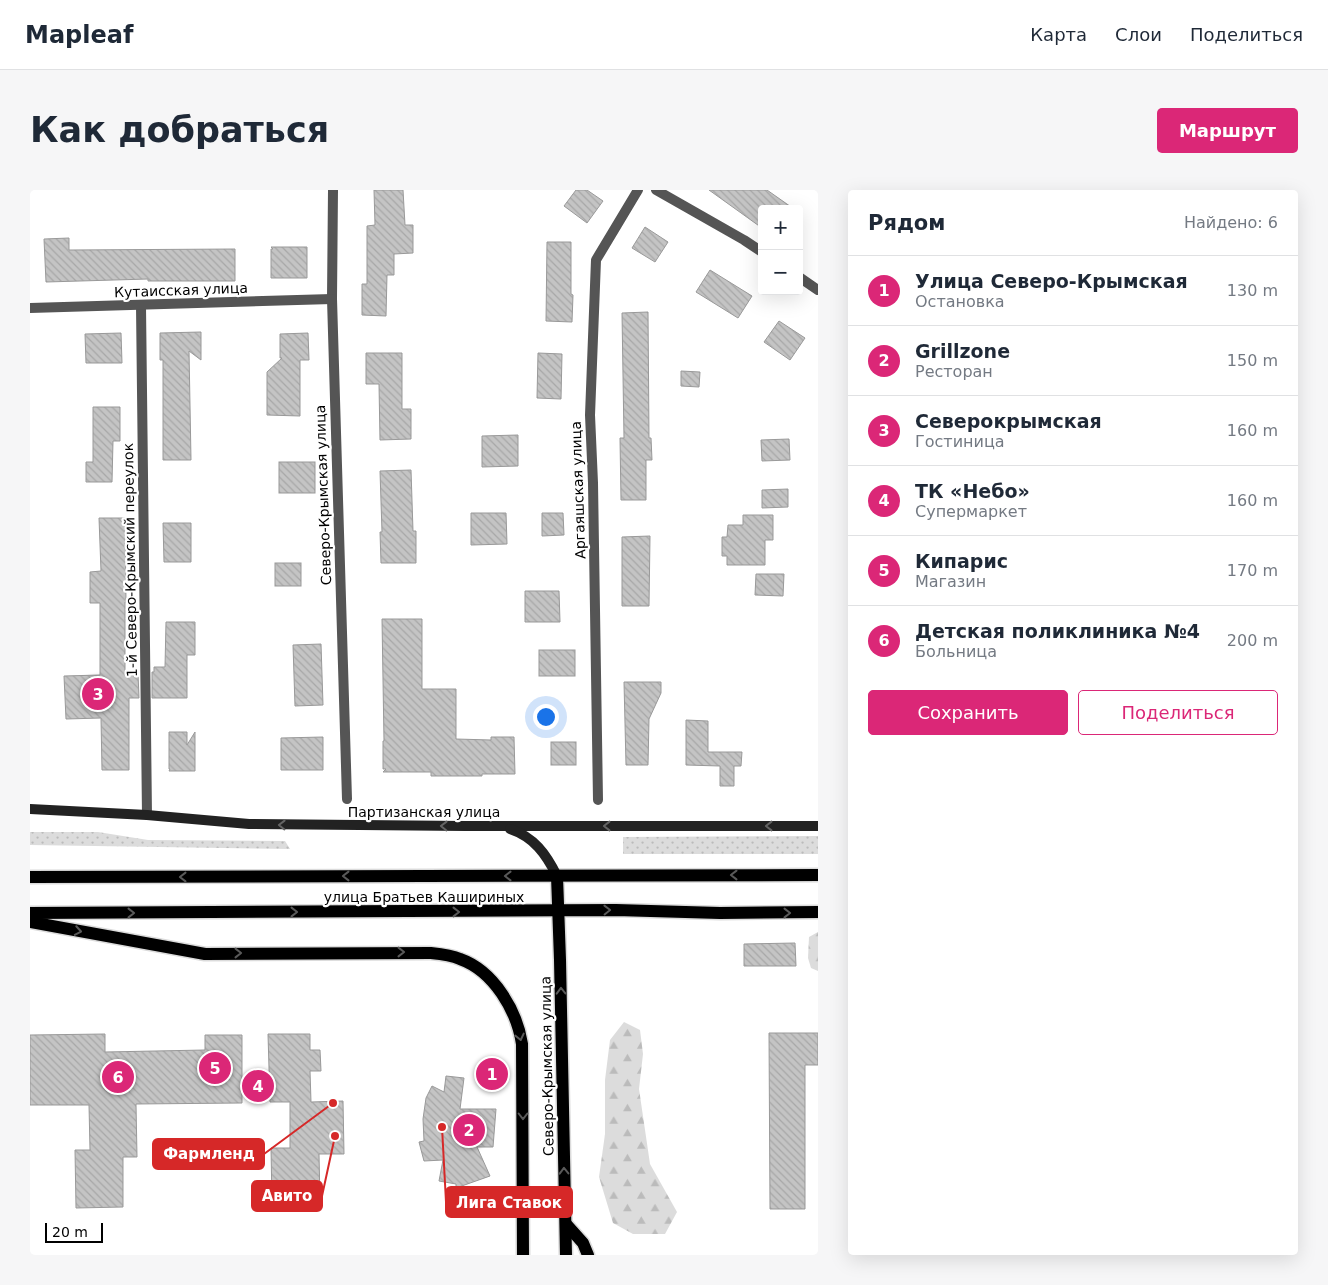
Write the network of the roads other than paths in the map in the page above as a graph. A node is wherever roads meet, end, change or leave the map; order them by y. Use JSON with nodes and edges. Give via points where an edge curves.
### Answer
{"nodes":[{"id":1,"x":333,"y":190,"type":"edge"},
{"id":2,"x":638,"y":190,"type":"edge"},
{"id":3,"x":656,"y":190,"type":"edge"},
{"id":4,"x":759,"y":250,"type":"edge"},
{"id":5,"x":803,"y":280,"type":"edge"},
{"id":6,"x":818,"y":290,"type":"edge"},
{"id":7,"x":332,"y":299,"type":"junction"},
{"id":8,"x":141,"y":306,"type":"junction"},
{"id":9,"x":30,"y":308,"type":"edge"},
{"id":10,"x":347,"y":799,"type":"dead end"},
{"id":11,"x":598,"y":800,"type":"dead end"},
{"id":12,"x":30,"y":809,"type":"edge"},
{"id":13,"x":147,"y":815,"type":"junction"},
{"id":14,"x":502,"y":826,"type":"junction"},
{"id":15,"x":818,"y":826,"type":"edge"},
{"id":16,"x":818,"y":875,"type":"edge"},
{"id":17,"x":557,"y":876,"type":"junction"},
{"id":18,"x":30,"y":877,"type":"edge"},
{"id":19,"x":558,"y":911,"type":"junction"},
{"id":20,"x":818,"y":912,"type":"edge"},
{"id":21,"x":30,"y":913,"type":"edge"},
{"id":22,"x":30,"y":922,"type":"edge"},
{"id":23,"x":566,"y":1224,"type":"junction"},
{"id":24,"x":523,"y":1255,"type":"edge"},
{"id":25,"x":566,"y":1255,"type":"edge"},
{"id":26,"x":588,"y":1255,"type":"edge"}],
"edges":[{"from":1,"to":7,"type":"street","name":"Северо-Крымская улица"},
{"from":2,"to":11,"type":"street","name":"Аргаяшская улица","via":[[596,260],[590,415],[594,483]]},
{"from":3,"to":4,"type":"street"},
{"from":5,"to":6,"type":"street"},
{"from":7,"to":8,"type":"street","name":"Кутаисская улица"},
{"from":7,"to":10,"type":"street","name":"Северо-Крымская улица"},
{"from":8,"to":9,"type":"street","name":"Кутаисская улица"},
{"from":8,"to":13,"type":"street","name":"1-й Северо-Крымский переулок"},
{"from":12,"to":13,"type":"main road","name":"Партизанская улица"},
{"from":14,"to":13,"type":"main road","name":"Партизанская улица","one_way":true,"via":[[249,824]]},
{"from":15,"to":14,"type":"main road","name":"Партизанская улица","one_way":true},
{"from":14,"to":17,"type":"main road","via":[[534,842],[548,858]]},
{"from":16,"to":17,"type":"main road","name":"улица Братьев Кашириных","one_way":true},
{"from":17,"to":18,"type":"main road","name":"улица Братьев Кашириных","one_way":true},
{"from":17,"to":19,"type":"main road","name":"Северо-Крымская улица"},
{"from":19,"to":20,"type":"main road","name":"улица Братьев Кашириных","one_way":true},
{"from":21,"to":19,"type":"main road","name":"улица Братьев Кашириных","one_way":true},
{"from":23,"to":19,"type":"main road","name":"Северо-Крымская улица","one_way":true},
{"from":22,"to":24,"type":"main road","name":"Северо-Крымская улица","one_way":true,"via":[[204,954],[430,953],[472,964],[492,981],[513,1012],[522,1044]]},
{"from":23,"to":25,"type":"main road","name":"Северо-Крымская улица"},
{"from":23,"to":26,"type":"main road","via":[[583,1243]]}]}
